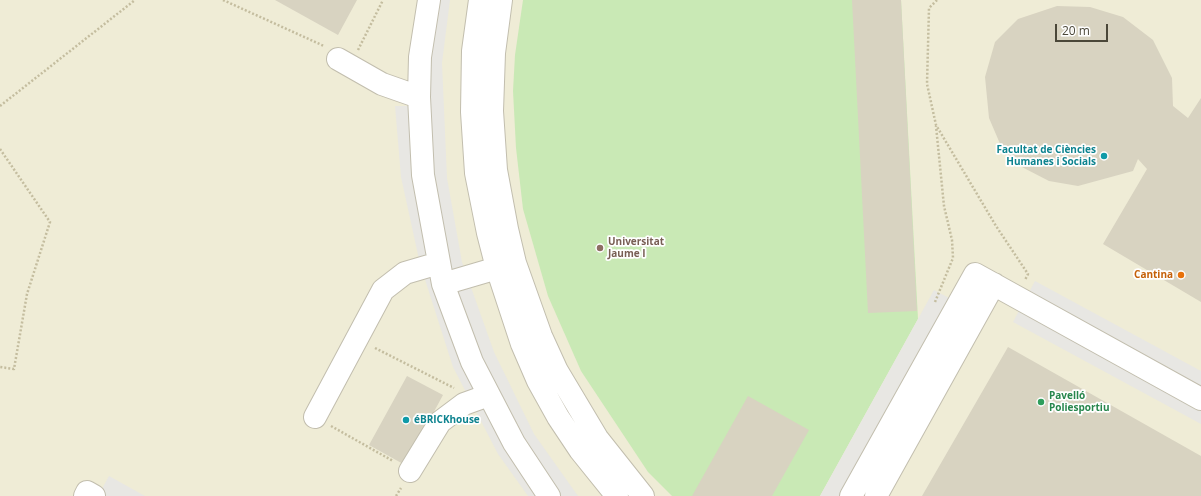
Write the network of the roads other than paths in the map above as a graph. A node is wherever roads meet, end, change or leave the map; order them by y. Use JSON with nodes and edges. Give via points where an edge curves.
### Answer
{"nodes":[{"id":1,"x":428,"y":0,"type":"edge"},
{"id":2,"x":480,"y":0,"type":"edge"},
{"id":3,"x":501,"y":0,"type":"edge"},
{"id":4,"x":340,"y":53,"type":"road end"},
{"id":5,"x":419,"y":97,"type":"junction"},
{"id":6,"x":439,"y":263,"type":"junction"},
{"id":7,"x":506,"y":265,"type":"junction"},
{"id":8,"x":443,"y":284,"type":"junction"},
{"id":9,"x":994,"y":284,"type":"junction"},
{"id":10,"x":489,"y":395,"type":"junction"},
{"id":11,"x":1201,"y":399,"type":"edge"},
{"id":12,"x":324,"y":418,"type":"road end"},
{"id":13,"x":410,"y":471,"type":"road end"},
{"id":14,"x":85,"y":496,"type":"edge"},
{"id":15,"x":94,"y":496,"type":"edge"},
{"id":16,"x":549,"y":496,"type":"edge"},
{"id":17,"x":618,"y":496,"type":"edge"},
{"id":18,"x":643,"y":496,"type":"edge"},
{"id":19,"x":851,"y":496,"type":"edge"},
{"id":20,"x":876,"y":496,"type":"edge"}],
"edges":[{"from":1,"to":5,"type":"street","via":[[420,57]]},
{"from":2,"to":7,"type":"street","via":[[473,51],[472,112],[476,173],[488,233]]},
{"from":3,"to":7,"type":"street","via":[[494,53],[492,112],[496,170],[507,229]]},
{"from":4,"to":5,"type":"street","via":[[382,84]]},
{"from":5,"to":6,"type":"street","via":[[423,175]]},
{"from":6,"to":8,"type":"street"},
{"from":6,"to":12,"type":"street","via":[[405,273],[384,290]]},
{"from":7,"to":8,"type":"street"},
{"from":7,"to":17,"type":"street","via":[[522,344],[538,381],[580,450]]},
{"from":7,"to":18,"type":"street","via":[[557,372],[597,438]]},
{"from":8,"to":10,"type":"street","via":[[472,362]]},
{"from":9,"to":11,"type":"street"},
{"from":9,"to":19,"type":"street","via":[[975,274]]},
{"from":9,"to":20,"type":"street"},
{"from":10,"to":13,"type":"street","via":[[464,404],[440,422]]},
{"from":10,"to":16,"type":"street","via":[[514,443]]},
{"from":14,"to":15,"type":"street","via":[[88,492]]}]}
